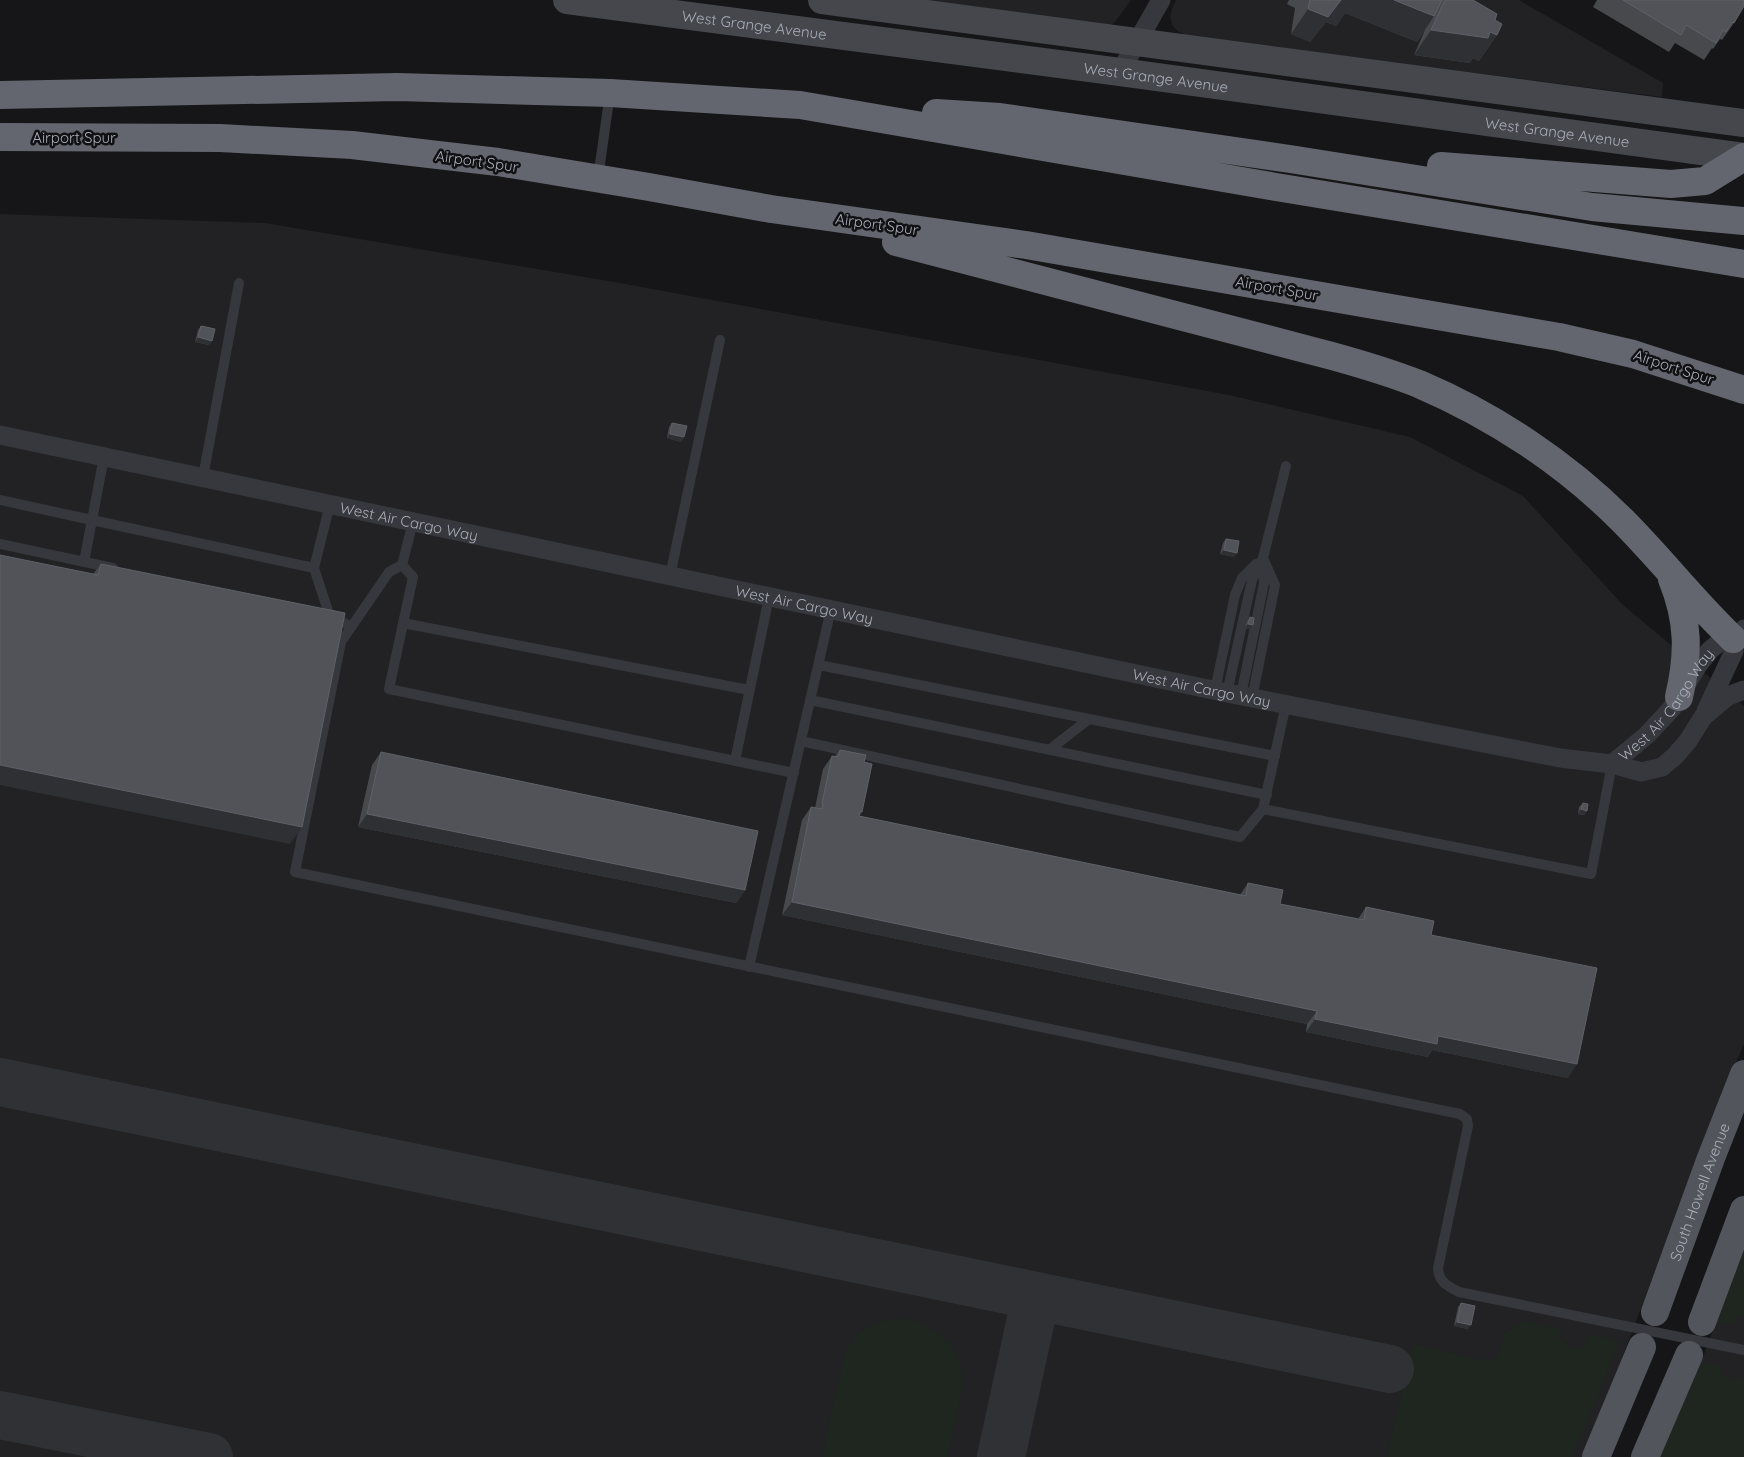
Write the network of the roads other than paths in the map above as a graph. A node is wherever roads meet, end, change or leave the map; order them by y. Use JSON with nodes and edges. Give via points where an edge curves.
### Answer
{"nodes":[{"id":1,"x":567,"y":0,"type":"edge"},
{"id":2,"x":822,"y":0,"type":"edge"},
{"id":3,"x":1161,"y":0,"type":"edge"},
{"id":4,"x":999,"y":23,"type":"junction"},
{"id":5,"x":1137,"y":42,"type":"junction"},
{"id":6,"x":995,"y":56,"type":"junction"},
{"id":7,"x":1120,"y":72,"type":"junction"},
{"id":8,"x":610,"y":93,"type":"junction"},
{"id":9,"x":0,"y":95,"type":"edge"},
{"id":10,"x":800,"y":105,"type":"junction"},
{"id":11,"x":1744,"y":123,"type":"edge"},
{"id":12,"x":0,"y":137,"type":"edge"},
{"id":13,"x":1744,"y":157,"type":"edge"},
{"id":14,"x":1290,"y":159,"type":"junction"},
{"id":15,"x":598,"y":179,"type":"junction"},
{"id":16,"x":771,"y":209,"type":"junction"},
{"id":17,"x":1744,"y":221,"type":"edge"},
{"id":18,"x":1744,"y":264,"type":"edge"},
{"id":19,"x":239,"y":283,"type":"dead end"},
{"id":20,"x":720,"y":340,"type":"dead end"},
{"id":21,"x":1744,"y":390,"type":"edge"},
{"id":22,"x":0,"y":435,"type":"edge"},
{"id":23,"x":104,"y":457,"type":"junction"},
{"id":24,"x":1286,"y":466,"type":"dead end"},
{"id":25,"x":203,"y":477,"type":"junction"},
{"id":26,"x":0,"y":500,"type":"edge"},
{"id":27,"x":330,"y":504,"type":"junction"},
{"id":28,"x":92,"y":520,"type":"junction"},
{"id":29,"x":413,"y":522,"type":"junction"},
{"id":30,"x":0,"y":544,"type":"edge"},
{"id":31,"x":1263,"y":558,"type":"junction"},
{"id":32,"x":84,"y":562,"type":"junction"},
{"id":33,"x":402,"y":565,"type":"junction"},
{"id":34,"x":314,"y":568,"type":"junction"},
{"id":35,"x":122,"y":570,"type":"edge"},
{"id":36,"x":1668,"y":571,"type":"junction"},
{"id":37,"x":670,"y":576,"type":"junction"},
{"id":38,"x":769,"y":597,"type":"junction"},
{"id":39,"x":831,"y":609,"type":"junction"},
{"id":40,"x":403,"y":623,"type":"junction"},
{"id":41,"x":351,"y":627,"type":"junction"},
{"id":42,"x":1740,"y":638,"type":"edge"},
{"id":43,"x":819,"y":665,"type":"junction"},
{"id":44,"x":749,"y":690,"type":"junction"},
{"id":45,"x":1744,"y":690,"type":"edge"},
{"id":46,"x":1234,"y":694,"type":"junction"},
{"id":47,"x":1680,"y":697,"type":"junction"},
{"id":48,"x":810,"y":700,"type":"junction"},
{"id":49,"x":1286,"y":704,"type":"junction"},
{"id":50,"x":1703,"y":717,"type":"junction"},
{"id":51,"x":1089,"y":719,"type":"junction"},
{"id":52,"x":801,"y":741,"type":"junction"},
{"id":53,"x":1049,"y":750,"type":"junction"},
{"id":54,"x":1275,"y":756,"type":"junction"},
{"id":55,"x":735,"y":761,"type":"junction"},
{"id":56,"x":1612,"y":764,"type":"junction"},
{"id":57,"x":794,"y":773,"type":"junction"},
{"id":58,"x":1266,"y":795,"type":"junction"},
{"id":59,"x":1263,"y":809,"type":"junction"},
{"id":60,"x":749,"y":967,"type":"junction"},
{"id":61,"x":1743,"y":1077,"type":"edge"},
{"id":62,"x":1744,"y":1210,"type":"edge"},
{"id":63,"x":1655,"y":1312,"type":"dead end"},
{"id":64,"x":1702,"y":1322,"type":"dead end"},
{"id":65,"x":1642,"y":1347,"type":"dead end"},
{"id":66,"x":1744,"y":1350,"type":"edge"},
{"id":67,"x":1689,"y":1355,"type":"dead end"},
{"id":68,"x":1596,"y":1457,"type":"edge"},
{"id":69,"x":1645,"y":1457,"type":"edge"}],
"edges":[{"from":1,"to":6,"type":"street","name":"West Grange Avenue"},
{"from":2,"to":4,"type":"street"},
{"from":3,"to":5,"type":"street"},
{"from":4,"to":5,"type":"street"},
{"from":4,"to":6,"type":"street"},
{"from":5,"to":7,"type":"street"},
{"from":5,"to":11,"type":"street"},
{"from":6,"to":7,"type":"street","name":"West Grange Avenue"},
{"from":7,"to":13,"type":"street","name":"West Grange Avenue"},
{"from":8,"to":9,"type":"highway","via":[[397,87]]},
{"from":8,"to":10,"type":"highway"},
{"from":8,"to":15,"type":"lane"},
{"from":10,"to":14,"type":"highway","via":[[1000,117]]},
{"from":10,"to":18,"type":"highway","via":[[1276,188]]},
{"from":12,"to":15,"type":"highway","name":"Airport Spur","via":[[220,138],[352,145],[498,162]]},
{"from":13,"to":14,"type":"highway","via":[[1705,181],[1671,184],[1358,159]]},
{"from":14,"to":17,"type":"highway","via":[[1592,207]]},
{"from":15,"to":16,"type":"highway","name":"Airport Spur"},
{"from":16,"to":21,"type":"highway","name":"Airport Spur","via":[[1026,245],[1559,337],[1633,354]]},
{"from":16,"to":36,"type":"highway","via":[[1332,356],[1418,384],[1489,420],[1564,469],[1621,519]]},
{"from":19,"to":25,"type":"lane"},
{"from":20,"to":37,"type":"lane"},
{"from":22,"to":23,"type":"street","name":"West Air Cargo Way"},
{"from":23,"to":25,"type":"street","name":"West Air Cargo Way"},
{"from":23,"to":28,"type":"lane"},
{"from":24,"to":31,"type":"lane"},
{"from":25,"to":27,"type":"street","name":"West Air Cargo Way"},
{"from":26,"to":28,"type":"lane"},
{"from":27,"to":29,"type":"street","name":"West Air Cargo Way"},
{"from":27,"to":34,"type":"lane"},
{"from":28,"to":32,"type":"lane"},
{"from":28,"to":34,"type":"lane"},
{"from":29,"to":33,"type":"lane"},
{"from":29,"to":37,"type":"street","name":"West Air Cargo Way"},
{"from":30,"to":32,"type":"lane"},
{"from":31,"to":46,"type":"lane","via":[[1264,583]]},
{"from":31,"to":46,"type":"lane","via":[[1242,578],[1235,595]]},
{"from":32,"to":35,"type":"lane"},
{"from":33,"to":40,"type":"lane","via":[[413,577]]},
{"from":33,"to":41,"type":"lane","via":[[389,572]]},
{"from":34,"to":41,"type":"lane","via":[[324,612]]},
{"from":36,"to":42,"type":"highway"},
{"from":36,"to":47,"type":"highway","via":[[1682,605],[1686,630]]},
{"from":37,"to":38,"type":"street","name":"West Air Cargo Way"},
{"from":38,"to":39,"type":"street","name":"West Air Cargo Way"},
{"from":38,"to":44,"type":"lane"},
{"from":39,"to":43,"type":"lane"},
{"from":39,"to":46,"type":"street","name":"West Air Cargo Way"},
{"from":40,"to":44,"type":"lane"},
{"from":40,"to":55,"type":"lane","via":[[389,690]]},
{"from":41,"to":60,"type":"lane","via":[[337,655],[295,872]]},
{"from":42,"to":47,"type":"street","name":"West Air Cargo Way","via":[[1721,641],[1710,650]]},
{"from":42,"to":50,"type":"street"},
{"from":43,"to":48,"type":"lane"},
{"from":43,"to":51,"type":"lane"},
{"from":44,"to":55,"type":"lane"},
{"from":45,"to":50,"type":"street","name":"West Air Cargo Way","via":[[1728,696]]},
{"from":46,"to":49,"type":"street","name":"West Air Cargo Way"},
{"from":47,"to":56,"type":"street","name":"West Air Cargo Way","via":[[1647,736]]},
{"from":48,"to":52,"type":"lane"},
{"from":48,"to":53,"type":"lane"},
{"from":49,"to":54,"type":"lane"},
{"from":49,"to":56,"type":"street","name":"West Air Cargo Way","via":[[1560,758]]},
{"from":50,"to":56,"type":"street","name":"West Air Cargo Way","via":[[1688,741],[1662,767],[1641,772]]},
{"from":51,"to":53,"type":"lane"},
{"from":51,"to":54,"type":"lane"},
{"from":52,"to":57,"type":"lane"},
{"from":52,"to":59,"type":"lane","via":[[1240,837]]},
{"from":53,"to":58,"type":"lane"},
{"from":54,"to":58,"type":"lane"},
{"from":55,"to":57,"type":"lane"},
{"from":56,"to":59,"type":"lane","via":[[1591,874]]},
{"from":57,"to":60,"type":"lane"},
{"from":58,"to":59,"type":"lane"},
{"from":60,"to":66,"type":"lane","via":[[1460,1114],[1467,1119],[1468,1126],[1438,1268],[1444,1284],[1459,1292]]},
{"from":61,"to":63,"type":"main road","name":"South Howell Avenue"},
{"from":62,"to":64,"type":"main road"},
{"from":65,"to":68,"type":"main road"},
{"from":67,"to":69,"type":"main road"}]}
